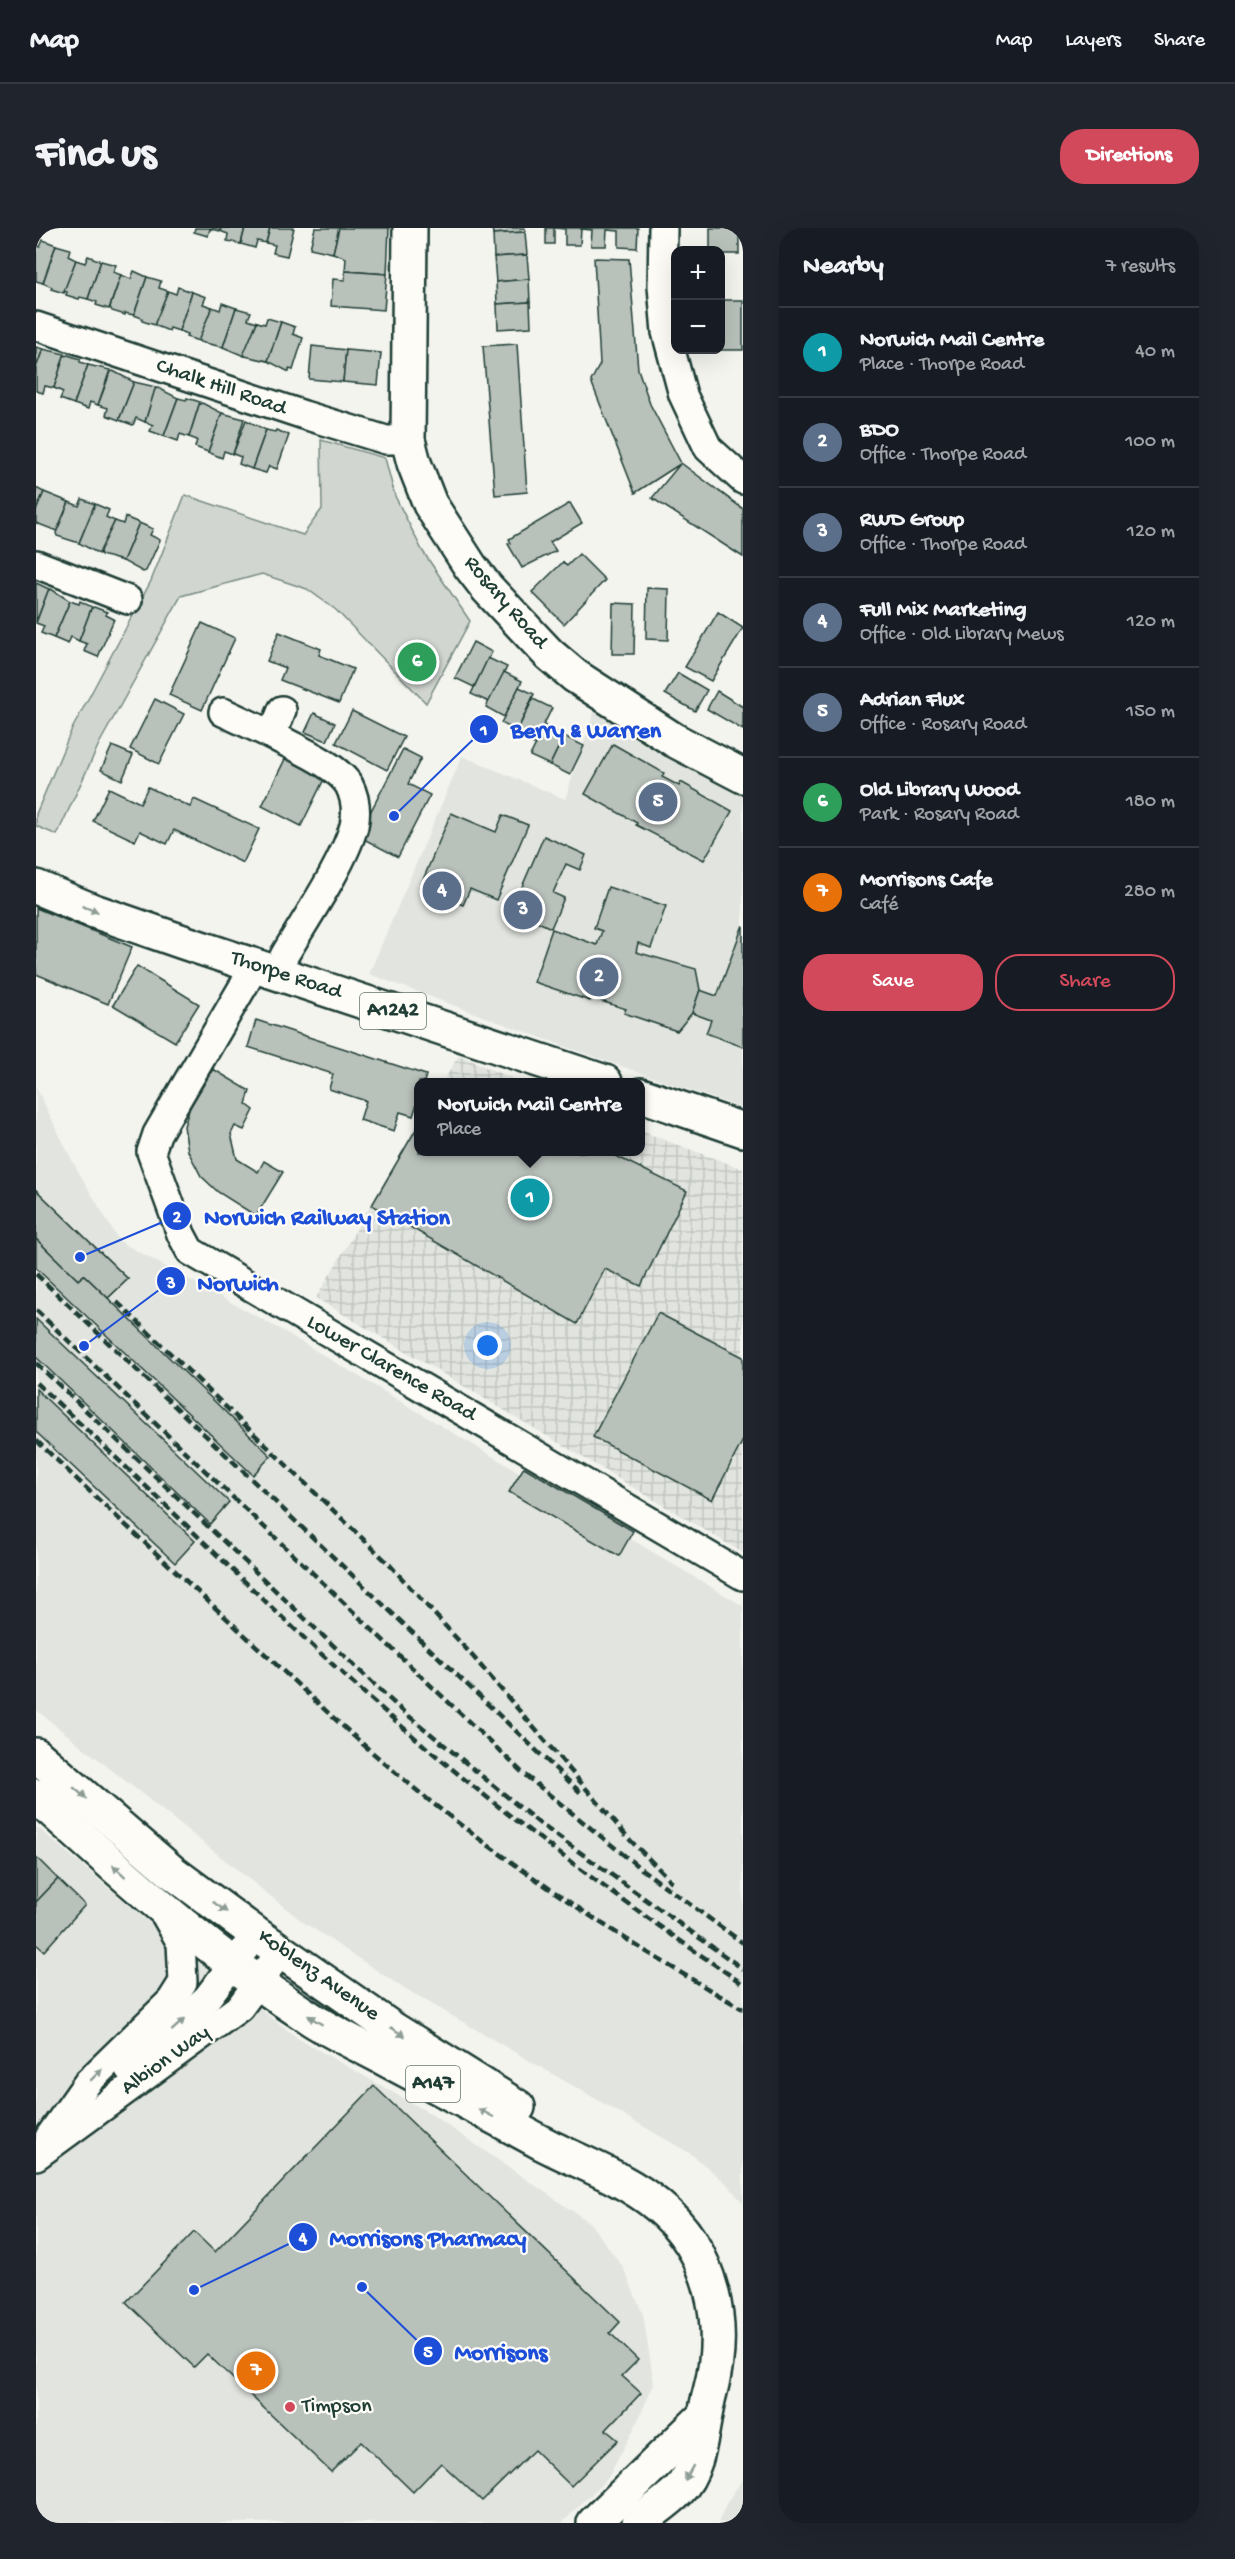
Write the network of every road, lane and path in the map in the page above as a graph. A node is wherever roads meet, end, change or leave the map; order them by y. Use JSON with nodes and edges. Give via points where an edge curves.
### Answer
{"nodes":[{"id":1,"x":410,"y":228,"type":"edge"},
{"id":2,"x":663,"y":228,"type":"edge"},
{"id":3,"x":36,"y":326,"type":"edge"},
{"id":4,"x":408,"y":441,"type":"junction"},
{"id":5,"x":743,"y":480,"type":"edge"},
{"id":6,"x":36,"y":564,"type":"edge"},
{"id":7,"x":128,"y":600,"type":"dead end"},
{"id":8,"x":282,"y":710,"type":"dead end"},
{"id":9,"x":223,"y":712,"type":"dead end"},
{"id":10,"x":272,"y":735,"type":"junction"},
{"id":11,"x":743,"y":776,"type":"edge"},
{"id":12,"x":36,"y":887,"type":"edge"},
{"id":13,"x":267,"y":969,"type":"junction"},
{"id":14,"x":590,"y":1078,"type":"edge"},
{"id":15,"x":645,"y":1096,"type":"edge"},
{"id":16,"x":743,"y":1130,"type":"edge"},
{"id":17,"x":743,"y":1576,"type":"edge"},
{"id":18,"x":36,"y":1755,"type":"edge"},
{"id":19,"x":36,"y":1796,"type":"edge"},
{"id":20,"x":162,"y":1910,"type":"junction"},
{"id":21,"x":268,"y":1942,"type":"junction"},
{"id":22,"x":246,"y":1973,"type":"junction"},
{"id":23,"x":36,"y":2156,"type":"edge"},
{"id":24,"x":613,"y":2178,"type":"junction"},
{"id":25,"x":635,"y":2517,"type":"edge"},
{"id":26,"x":594,"y":2523,"type":"edge"}],
"edges":[{"from":1,"to":4,"type":"main road","name":"Rosary Road"},
{"from":2,"to":5,"type":"street","via":[[666,332],[683,395],[708,448]]},
{"from":3,"to":4,"type":"street","name":"Chalk Hill Road","via":[[386,441]]},
{"from":4,"to":11,"type":"main road","name":"Rosary Road","via":[[430,504],[470,566],[549,654],[575,676],[674,740]]},
{"from":6,"to":7,"type":"street"},
{"from":8,"to":10,"type":"street"},
{"from":9,"to":10,"type":"street"},
{"from":10,"to":13,"type":"street","via":[[331,768],[348,784],[356,804],[354,825],[341,858],[284,956]]},
{"from":12,"to":13,"type":"main road","name":"Thorpe Road","number":"A1242","one_way":true,"via":[[91,910]]},
{"from":13,"to":14,"type":"main road","name":"Thorpe Road","number":"A1242"},
{"from":13,"to":17,"type":"street","name":"Lower Clarence Road","via":[[157,1134],[151,1152],[190,1251]]},
{"from":15,"to":16,"type":"main road"},
{"from":18,"to":21,"type":"main road","name":"Koblenz Avenue","number":"A147","one_way":true,"via":[[172,1872]]},
{"from":20,"to":19,"type":"main road","name":"Koblenz Avenue","number":"A147","one_way":true},
{"from":20,"to":22,"type":"main road","name":"Koblenz Avenue","number":"A147"},
{"from":23,"to":20,"type":"street","name":"Albion Way","one_way":true,"via":[[88,2082],[171,2001],[183,1983],[181,1943]]},
{"from":21,"to":22,"type":"street","name":"Albion Way"},
{"from":21,"to":24,"type":"main road","name":"Koblenz Avenue","number":"A147","one_way":true,"via":[[393,2029],[578,2145]]},
{"from":22,"to":23,"type":"street","name":"Albion Way","via":[[240,2007]]},
{"from":24,"to":22,"type":"main road","name":"Koblenz Avenue","number":"A147","one_way":true,"via":[[315,2021]]},
{"from":24,"to":25,"type":"main road","name":"Koblenz Avenue","number":"A147","via":[[658,2205],[689,2239],[705,2268],[715,2301],[716,2370],[697,2458],[680,2490]]},
{"from":25,"to":26,"type":"main road","name":"Koblenz Avenue","number":"A147"}]}
